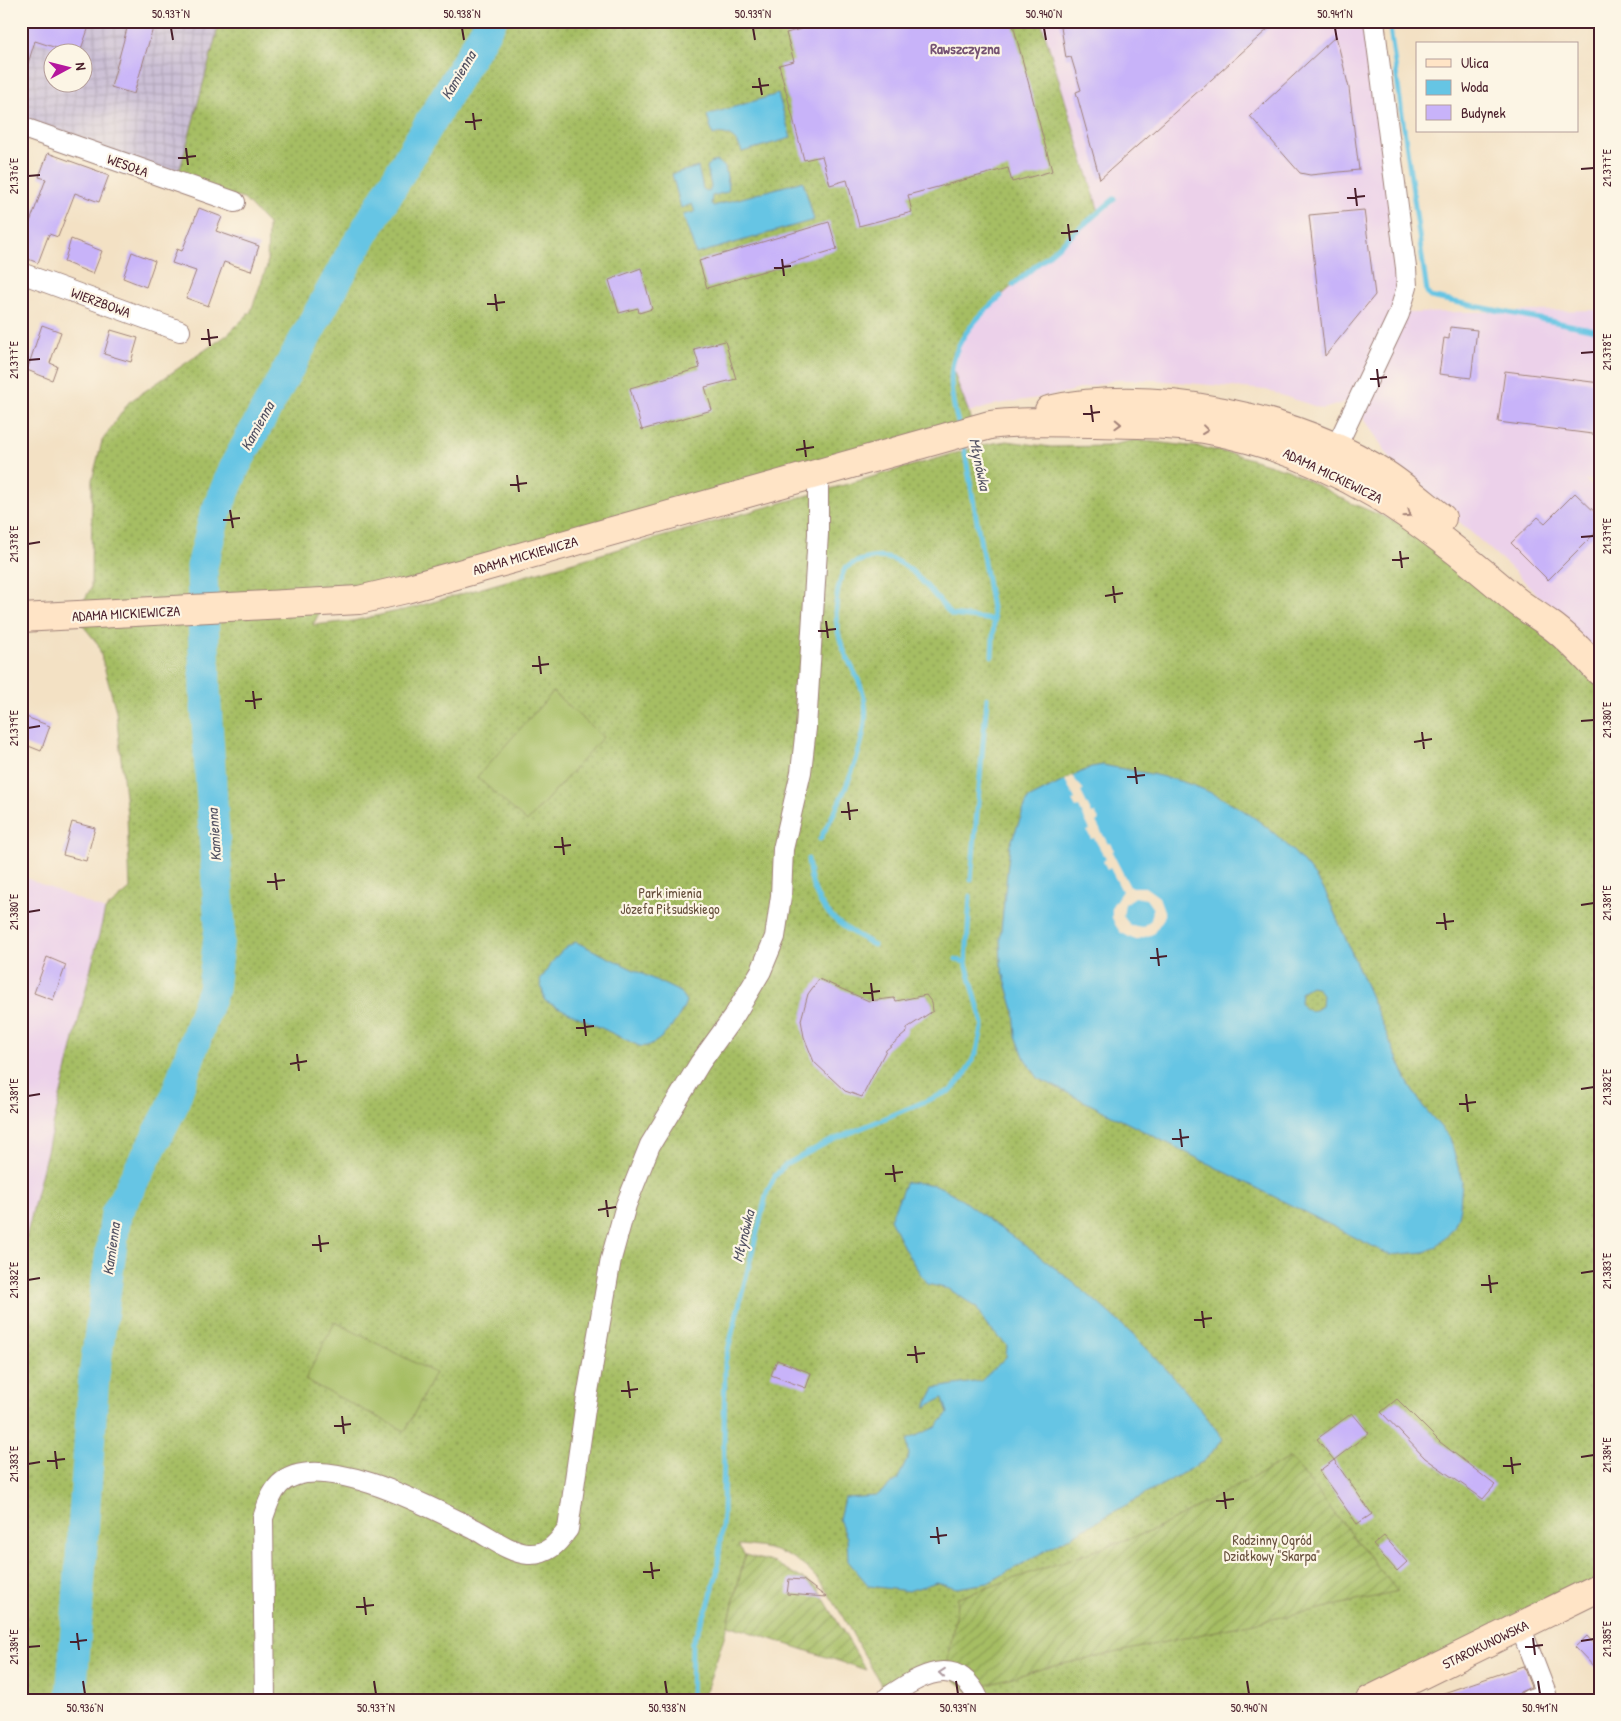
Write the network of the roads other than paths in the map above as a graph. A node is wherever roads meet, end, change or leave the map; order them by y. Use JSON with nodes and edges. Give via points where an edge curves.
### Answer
{"nodes":[{"id":1,"x":1374,"y":21,"type":"edge"},
{"id":2,"x":21,"y":127,"type":"edge"},
{"id":3,"x":235,"y":202,"type":"dead end"},
{"id":4,"x":21,"y":273,"type":"edge"},
{"id":5,"x":180,"y":331,"type":"dead end"},
{"id":6,"x":1017,"y":421,"type":"junction"},
{"id":7,"x":1347,"y":422,"type":"junction"},
{"id":8,"x":1304,"y":436,"type":"junction"},
{"id":9,"x":1331,"y":458,"type":"junction"},
{"id":10,"x":1360,"y":460,"type":"junction"},
{"id":11,"x":815,"y":474,"type":"junction"},
{"id":12,"x":21,"y":618,"type":"edge"},
{"id":13,"x":1549,"y":623,"type":"junction"},
{"id":14,"x":1600,"y":672,"type":"edge"},
{"id":15,"x":1600,"y":1587,"type":"edge"},
{"id":16,"x":1520,"y":1626,"type":"junction"},
{"id":17,"x":1402,"y":1692,"type":"edge"},
{"id":18,"x":887,"y":1698,"type":"edge"},
{"id":19,"x":265,"y":1700,"type":"edge"},
{"id":20,"x":979,"y":1700,"type":"edge"},
{"id":21,"x":1370,"y":1700,"type":"edge"},
{"id":22,"x":1529,"y":1700,"type":"edge"}],
"edges":[{"from":1,"to":7,"type":"street","via":[[1406,287],[1399,314]]},
{"from":2,"to":3,"type":"street","name":"WESOŁA"},
{"from":4,"to":5,"type":"street","name":"WIERZBOWA"},
{"from":6,"to":8,"type":"street","name":"ADAMA MICKIEWICZA","via":[[1075,404],[1154,403],[1244,416]]},
{"from":6,"to":9,"type":"street","name":"ADAMA MICKIEWICZA","one_way":true,"via":[[1157,425],[1214,431]]},
{"from":6,"to":11,"type":"street","name":"ADAMA MICKIEWICZA","via":[[975,429]]},
{"from":7,"to":8,"type":"street","name":"ADAMA MICKIEWICZA"},
{"from":7,"to":9,"type":"street"},
{"from":7,"to":10,"type":"street"},
{"from":8,"to":9,"type":"street","name":"ADAMA MICKIEWICZA"},
{"from":9,"to":10,"type":"street","name":"ADAMA MICKIEWICZA"},
{"from":9,"to":13,"type":"street","name":"ADAMA MICKIEWICZA","one_way":true,"via":[[1452,546],[1526,609]]},
{"from":10,"to":13,"type":"street","name":"ADAMA MICKIEWICZA","via":[[1409,491],[1482,553],[1531,596]]},
{"from":11,"to":12,"type":"street","name":"ADAMA MICKIEWICZA","via":[[359,600]]},
{"from":11,"to":19,"type":"street","via":[[818,534],[806,728],[801,772],[783,849],[775,937],[761,971],[734,1016],[700,1063],[650,1145],[626,1205],[611,1258],[568,1529],[556,1546],[545,1552],[527,1554],[507,1547],[438,1510],[379,1486],[322,1471],[302,1474],[281,1483],[270,1498],[263,1518]]},
{"from":13,"to":14,"type":"street","name":"ADAMA MICKIEWICZA"},
{"from":15,"to":16,"type":"street","name":"STAROKUNOWSKA"},
{"from":16,"to":17,"type":"street","name":"STAROKUNOWSKA"},
{"from":16,"to":22,"type":"street","via":[[1546,1694]]},
{"from":17,"to":21,"type":"street","name":"STAROKUNOWSKA"},
{"from":20,"to":18,"type":"street","one_way":true,"via":[[973,1688],[961,1677],[946,1673],[930,1673],[917,1678]]}]}
